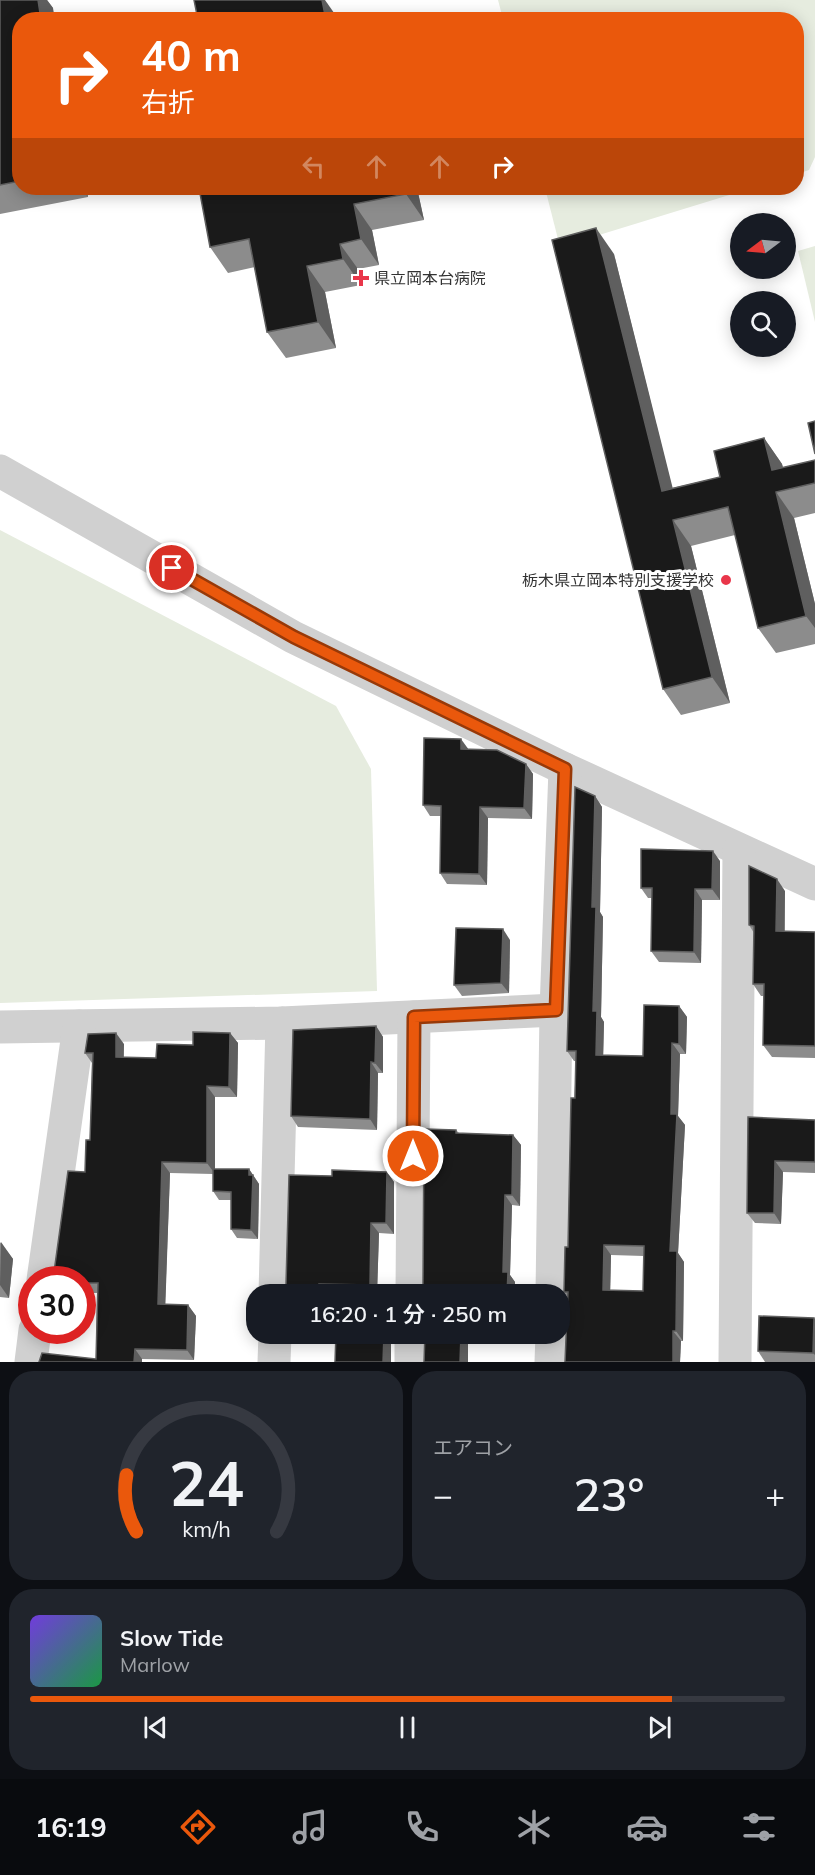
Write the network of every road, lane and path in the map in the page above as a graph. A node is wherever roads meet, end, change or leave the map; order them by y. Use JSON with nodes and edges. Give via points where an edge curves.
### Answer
{"nodes":[{"id":1,"x":0,"y":471,"type":"edge"},
{"id":2,"x":565,"y":769,"type":"junction"},
{"id":3,"x":739,"y":850,"type":"junction"},
{"id":4,"x":815,"y":884,"type":"edge"},
{"id":5,"x":556,"y":1010,"type":"junction"},
{"id":6,"x":414,"y":1017,"type":"junction"},
{"id":7,"x":282,"y":1023,"type":"junction"},
{"id":8,"x":79,"y":1026,"type":"junction"},
{"id":9,"x":0,"y":1028,"type":"edge"},
{"id":10,"x":45,"y":1266,"type":"edge"},
{"id":11,"x":275,"y":1284,"type":"edge"},
{"id":12,"x":412,"y":1284,"type":"edge"},
{"id":13,"x":552,"y":1284,"type":"edge"},
{"id":14,"x":33,"y":1344,"type":"edge"},
{"id":15,"x":274,"y":1344,"type":"edge"},
{"id":16,"x":411,"y":1344,"type":"edge"},
{"id":17,"x":552,"y":1344,"type":"edge"},
{"id":18,"x":31,"y":1362,"type":"edge"},
{"id":19,"x":274,"y":1362,"type":"edge"},
{"id":20,"x":411,"y":1362,"type":"edge"},
{"id":21,"x":551,"y":1362,"type":"edge"},
{"id":22,"x":735,"y":1362,"type":"edge"}],
"edges":[{"from":1,"to":2,"type":"street","via":[[294,637]]},
{"from":2,"to":3,"type":"street"},
{"from":2,"to":5,"type":"street"},
{"from":3,"to":4,"type":"street"},
{"from":3,"to":22,"type":"street"},
{"from":5,"to":6,"type":"street"},
{"from":5,"to":13,"type":"street"},
{"from":6,"to":7,"type":"street"},
{"from":6,"to":12,"type":"street"},
{"from":7,"to":8,"type":"street"},
{"from":7,"to":11,"type":"street"},
{"from":8,"to":9,"type":"street"},
{"from":8,"to":10,"type":"street"},
{"from":14,"to":18,"type":"street"},
{"from":15,"to":19,"type":"street"},
{"from":16,"to":20,"type":"street"},
{"from":17,"to":21,"type":"street"}]}
